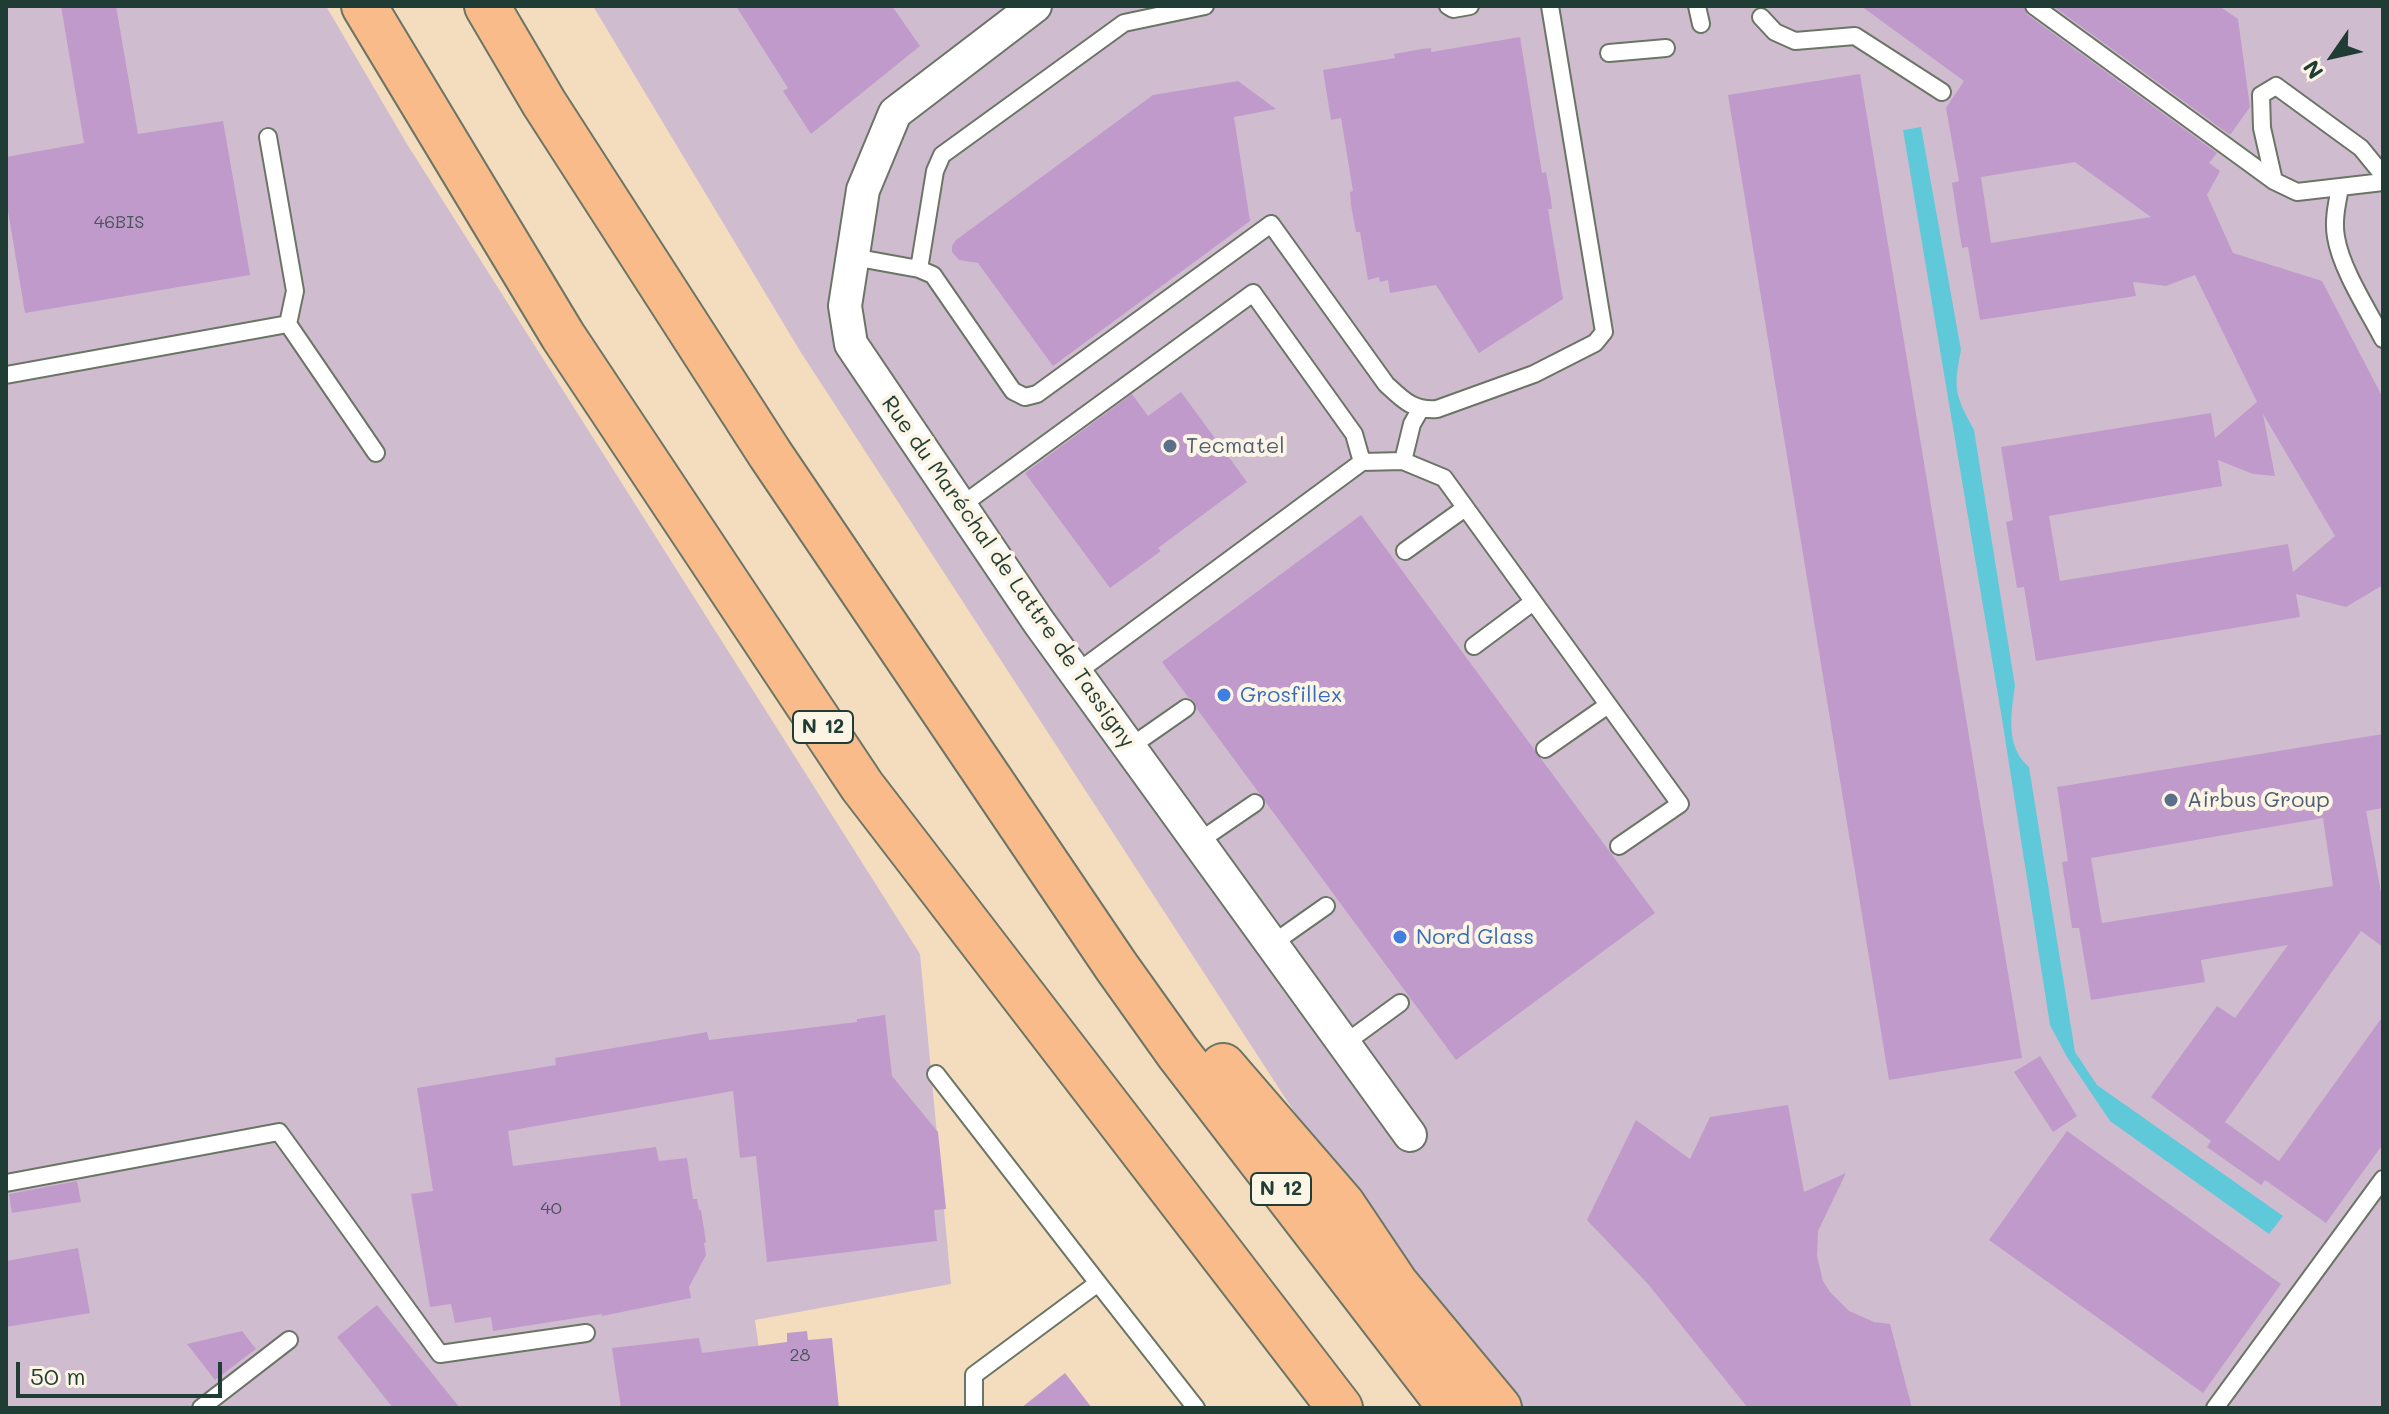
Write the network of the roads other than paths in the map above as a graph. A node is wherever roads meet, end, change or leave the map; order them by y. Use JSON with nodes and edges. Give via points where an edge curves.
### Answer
{"nodes":[{"id":1,"x":364,"y":6,"type":"edge"},
{"id":2,"x":487,"y":6,"type":"edge"},
{"id":3,"x":1035,"y":6,"type":"edge"},
{"id":4,"x":1205,"y":6,"type":"edge"},
{"id":5,"x":1448,"y":6,"type":"edge"},
{"id":6,"x":1470,"y":6,"type":"edge"},
{"id":7,"x":1550,"y":6,"type":"edge"},
{"id":8,"x":1697,"y":6,"type":"edge"},
{"id":9,"x":2034,"y":6,"type":"edge"},
{"id":10,"x":1761,"y":17,"type":"dead end"},
{"id":11,"x":1701,"y":24,"type":"dead end"},
{"id":12,"x":1666,"y":48,"type":"dead end"},
{"id":13,"x":1609,"y":53,"type":"dead end"},
{"id":14,"x":1942,"y":92,"type":"dead end"},
{"id":15,"x":268,"y":137,"type":"dead end"},
{"id":16,"x":2383,"y":175,"type":"edge"},
{"id":17,"x":2274,"y":181,"type":"junction"},
{"id":18,"x":2383,"y":182,"type":"edge"},
{"id":19,"x":2340,"y":188,"type":"junction"},
{"id":20,"x":853,"y":257,"type":"junction"},
{"id":21,"x":919,"y":269,"type":"junction"},
{"id":22,"x":288,"y":324,"type":"junction"},
{"id":23,"x":2383,"y":339,"type":"edge"},
{"id":24,"x":6,"y":375,"type":"edge"},
{"id":25,"x":1420,"y":410,"type":"junction"},
{"id":26,"x":376,"y":453,"type":"dead end"},
{"id":27,"x":1403,"y":461,"type":"junction"},
{"id":28,"x":1362,"y":462,"type":"junction"},
{"id":29,"x":962,"y":505,"type":"junction"},
{"id":30,"x":1465,"y":508,"type":"junction"},
{"id":31,"x":1405,"y":551,"type":"dead end"},
{"id":32,"x":1533,"y":602,"type":"junction"},
{"id":33,"x":1474,"y":646,"type":"dead end"},
{"id":34,"x":1076,"y":673,"type":"junction"},
{"id":35,"x":1608,"y":705,"type":"junction"},
{"id":36,"x":1186,"y":708,"type":"dead end"},
{"id":37,"x":1130,"y":747,"type":"junction"},
{"id":38,"x":1545,"y":749,"type":"dead end"},
{"id":39,"x":1255,"y":803,"type":"dead end"},
{"id":40,"x":1198,"y":842,"type":"junction"},
{"id":41,"x":1619,"y":846,"type":"dead end"},
{"id":42,"x":1326,"y":906,"type":"dead end"},
{"id":43,"x":1272,"y":944,"type":"junction"},
{"id":44,"x":1116,"y":966,"type":"junction"},
{"id":45,"x":1400,"y":1003,"type":"dead end"},
{"id":46,"x":1344,"y":1044,"type":"junction"},
{"id":47,"x":936,"y":1074,"type":"dead end"},
{"id":48,"x":1410,"y":1135,"type":"dead end"},
{"id":49,"x":2383,"y":1179,"type":"edge"},
{"id":50,"x":6,"y":1183,"type":"edge"},
{"id":51,"x":1098,"y":1283,"type":"junction"},
{"id":52,"x":586,"y":1333,"type":"dead end"},
{"id":53,"x":289,"y":1340,"type":"dead end"},
{"id":54,"x":201,"y":1408,"type":"edge"},
{"id":55,"x":974,"y":1408,"type":"edge"},
{"id":56,"x":1196,"y":1408,"type":"edge"},
{"id":57,"x":1340,"y":1408,"type":"edge"},
{"id":58,"x":1451,"y":1408,"type":"edge"},
{"id":59,"x":1499,"y":1408,"type":"edge"},
{"id":60,"x":2215,"y":1408,"type":"edge"}],
"edges":[{"from":1,"to":57,"type":"highway","number":"N 12","via":[[563,336],[862,786]]},
{"from":2,"to":44,"type":"highway","number":"N 12","via":[[770,454]]},
{"from":3,"to":20,"type":"street","name":"Rue du Maréchal de Lattre de Tassigny","via":[[895,113],[863,190]]},
{"from":4,"to":21,"type":"lane","via":[[1124,23],[942,155]]},
{"from":5,"to":6,"type":"lane"},
{"from":7,"to":25,"type":"lane","via":[[1604,332],[1595,343],[1534,374],[1437,409]]},
{"from":8,"to":11,"type":"lane"},
{"from":9,"to":17,"type":"lane"},
{"from":10,"to":14,"type":"lane","via":[[1775,32],[1795,41],[1855,36]]},
{"from":12,"to":13,"type":"lane"},
{"from":15,"to":22,"type":"lane","via":[[295,291]]},
{"from":16,"to":17,"type":"lane","via":[[2361,148],[2276,86],[2261,95]]},
{"from":17,"to":19,"type":"lane","via":[[2297,192]]},
{"from":18,"to":19,"type":"lane"},
{"from":19,"to":23,"type":"lane","via":[[2336,238]]},
{"from":20,"to":21,"type":"lane"},
{"from":20,"to":29,"type":"street","name":"Rue du Maréchal de Lattre de Tassigny","via":[[845,306],[851,344]]},
{"from":21,"to":25,"type":"lane","via":[[933,275],[1013,391],[1025,397],[1037,394],[1271,224],[1386,384]]},
{"from":22,"to":24,"type":"lane"},
{"from":22,"to":26,"type":"lane"},
{"from":25,"to":27,"type":"lane"},
{"from":27,"to":28,"type":"lane"},
{"from":27,"to":30,"type":"lane","via":[[1444,478]]},
{"from":28,"to":29,"type":"lane","via":[[1354,434],[1253,293]]},
{"from":28,"to":34,"type":"lane"},
{"from":29,"to":34,"type":"street","name":"Rue du Maréchal de Lattre de Tassigny"},
{"from":30,"to":31,"type":"lane"},
{"from":30,"to":32,"type":"lane"},
{"from":32,"to":33,"type":"lane"},
{"from":32,"to":35,"type":"lane"},
{"from":34,"to":37,"type":"street","name":"Rue du Maréchal de Lattre de Tassigny"},
{"from":35,"to":38,"type":"lane"},
{"from":35,"to":41,"type":"lane","via":[[1680,804]]},
{"from":36,"to":37,"type":"lane"},
{"from":37,"to":40,"type":"street","name":"Rue du Maréchal de Lattre de Tassigny"},
{"from":39,"to":40,"type":"lane"},
{"from":40,"to":43,"type":"street","name":"Rue du Maréchal de Lattre de Tassigny"},
{"from":42,"to":43,"type":"lane"},
{"from":43,"to":46,"type":"street","name":"Rue du Maréchal de Lattre de Tassigny"},
{"from":44,"to":58,"type":"highway","number":"N 12"},
{"from":44,"to":59,"type":"highway","via":[[1188,1024],[1343,1205],[1396,1284]]},
{"from":45,"to":46,"type":"lane"},
{"from":46,"to":48,"type":"street","name":"Rue du Maréchal de Lattre de Tassigny"},
{"from":47,"to":51,"type":"lane"},
{"from":49,"to":60,"type":"lane"},
{"from":50,"to":52,"type":"lane","via":[[279,1132],[440,1354]]},
{"from":51,"to":55,"type":"lane","via":[[974,1375]]},
{"from":51,"to":56,"type":"lane"},
{"from":53,"to":54,"type":"lane"}]}
